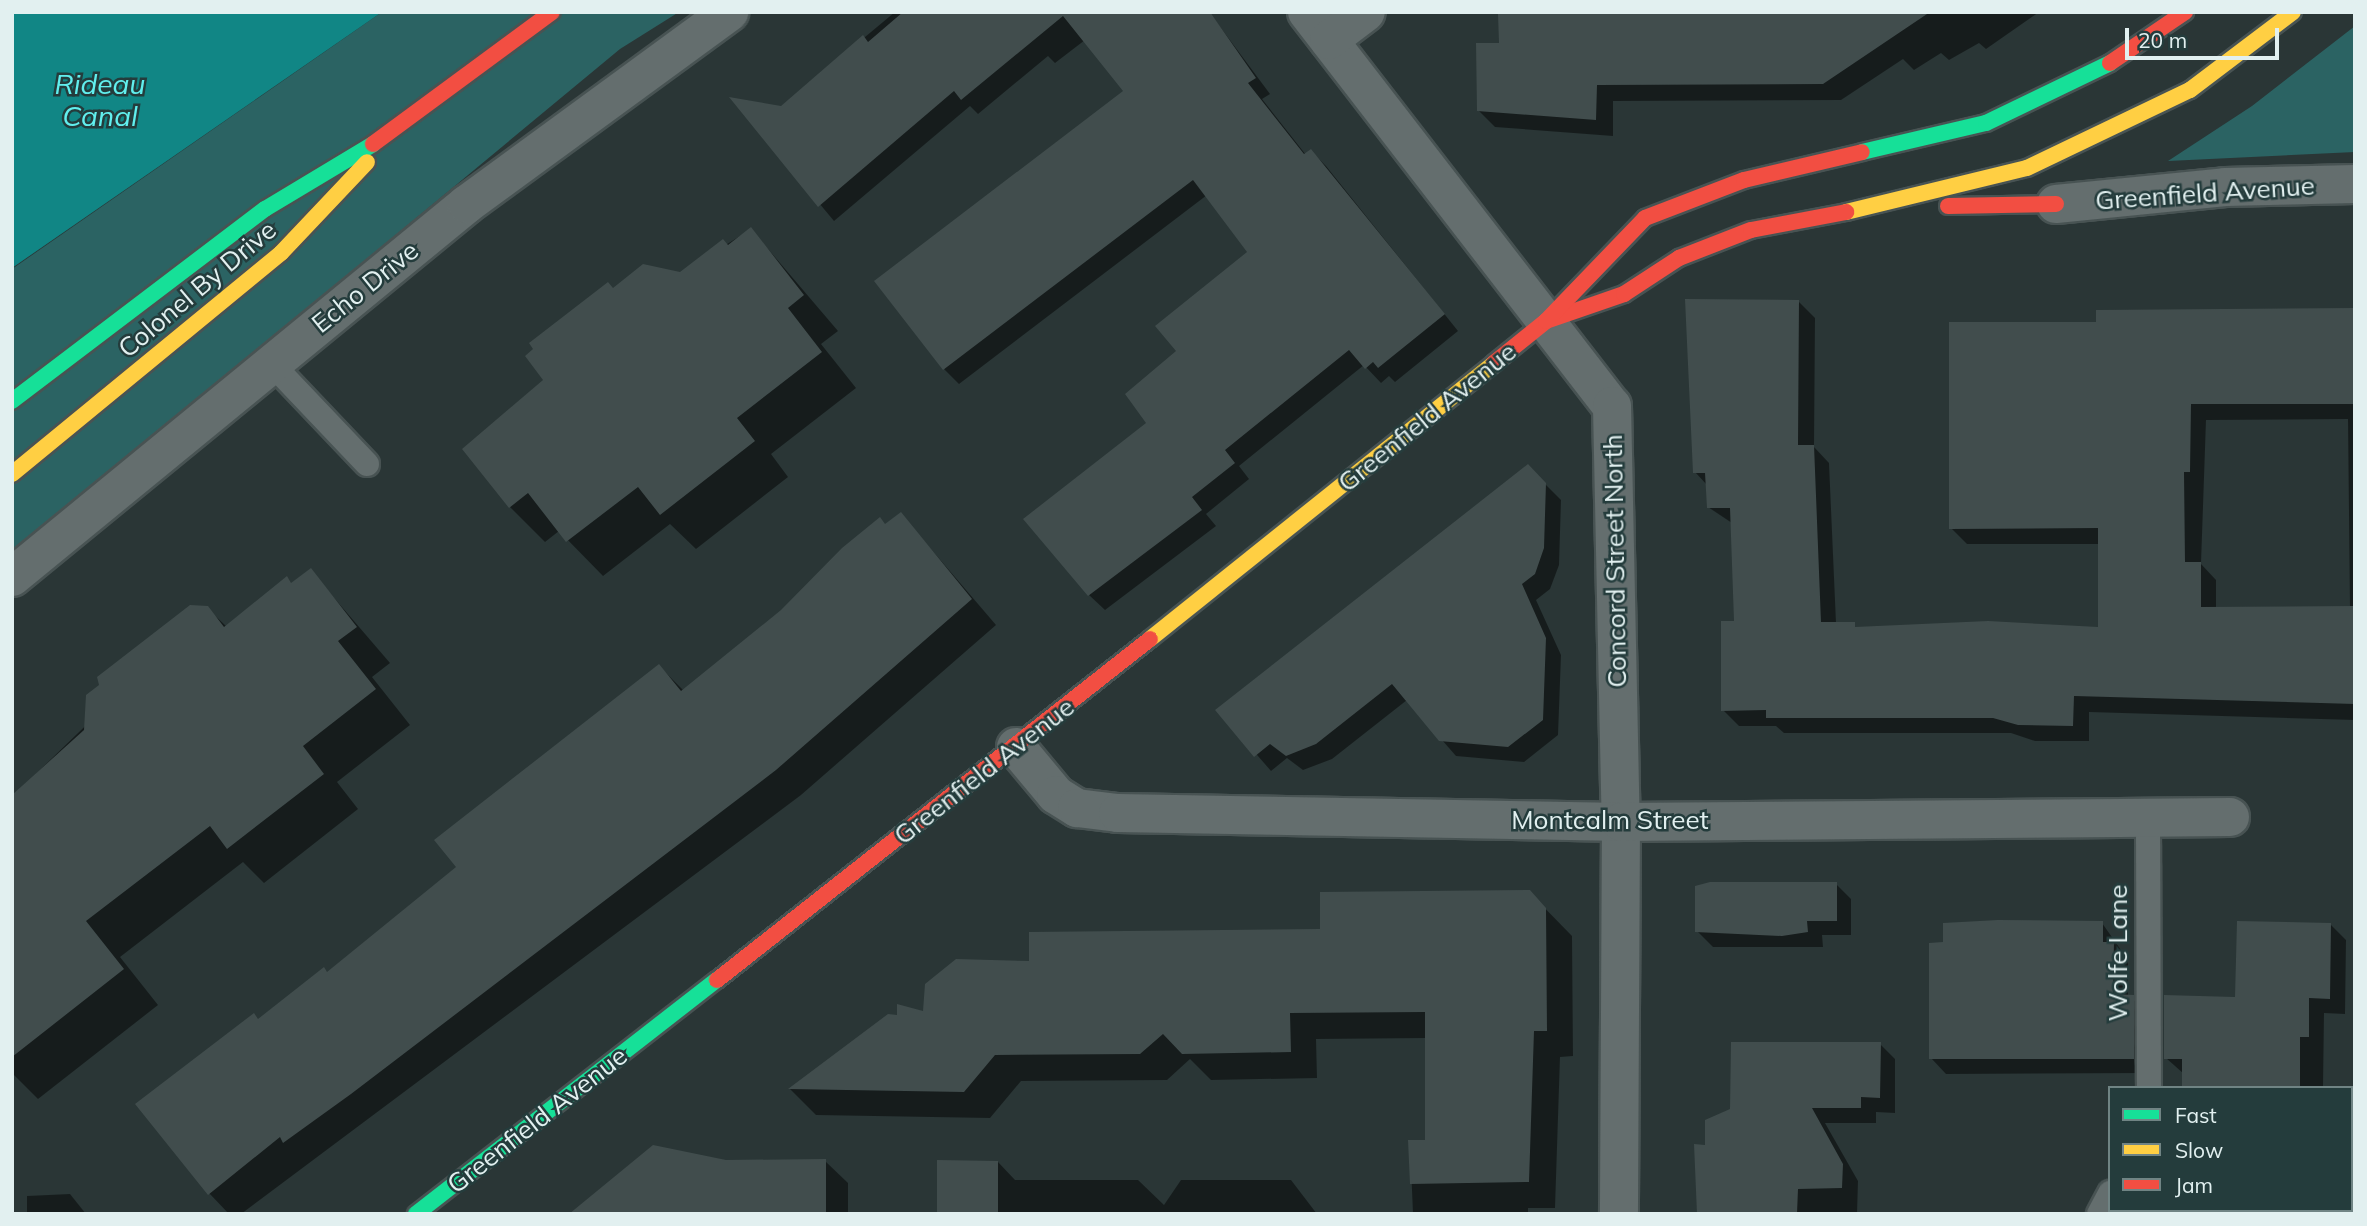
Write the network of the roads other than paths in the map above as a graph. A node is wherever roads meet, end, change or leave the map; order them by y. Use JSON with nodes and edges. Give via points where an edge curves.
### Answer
{"nodes":[{"id":1,"x":552,"y":12,"type":"edge"},
{"id":2,"x":729,"y":12,"type":"edge"},
{"id":3,"x":1366,"y":12,"type":"edge"},
{"id":4,"x":2185,"y":12,"type":"edge"},
{"id":5,"x":2293,"y":12,"type":"edge"},
{"id":6,"x":1318,"y":26,"type":"edge"},
{"id":7,"x":400,"y":128,"type":"junction"},
{"id":8,"x":2355,"y":184,"type":"edge"},
{"id":9,"x":2056,"y":204,"type":"joint"},
{"id":10,"x":1872,"y":207,"type":"junction"},
{"id":11,"x":1546,"y":321,"type":"junction"},
{"id":12,"x":272,"y":364,"type":"junction"},
{"id":13,"x":12,"y":401,"type":"edge"},
{"id":14,"x":368,"y":464,"type":"dead end"},
{"id":15,"x":12,"y":474,"type":"edge"},
{"id":16,"x":12,"y":577,"type":"edge"},
{"id":17,"x":1016,"y":747,"type":"junction"},
{"id":18,"x":2148,"y":817,"type":"junction"},
{"id":19,"x":2230,"y":817,"type":"dead end"},
{"id":20,"x":1621,"y":822,"type":"junction"},
{"id":21,"x":2149,"y":1086,"type":"edge"},
{"id":22,"x":2108,"y":1197,"type":"edge"},
{"id":23,"x":416,"y":1214,"type":"edge"},
{"id":24,"x":1619,"y":1214,"type":"edge"},
{"id":25,"x":2099,"y":1214,"type":"edge"}],
"edges":[{"from":1,"to":7,"type":"main road","name":"Colonel By Drive"},
{"from":2,"to":12,"type":"street","name":"Echo Drive","via":[[467,204]]},
{"from":3,"to":6,"type":"street"},
{"from":4,"to":11,"type":"main road","name":"Greenfield Avenue","via":[[2098,70],[1986,123],[1744,180],[1668,206],[1620,238]]},
{"from":5,"to":10,"type":"main road","name":"Greenfield Avenue","via":[[2236,61],[2116,129],[2004,175]]},
{"from":6,"to":11,"type":"street","name":"Concord Street North"},
{"from":7,"to":13,"type":"main road","name":"Colonel By Drive","via":[[265,208]]},
{"from":7,"to":15,"type":"main road","name":"Colonel By Drive","via":[[281,253]]},
{"from":8,"to":9,"type":"street","name":"Greenfield Avenue","via":[[2225,187]]},
{"from":9,"to":10,"type":"main road"},
{"from":10,"to":11,"type":"main road","name":"Greenfield Avenue","via":[[1727,237],[1679,258],[1624,294]]},
{"from":11,"to":17,"type":"main road","name":"Greenfield Avenue"},
{"from":11,"to":20,"type":"street","name":"Concord Street North","via":[[1612,407]]},
{"from":12,"to":14,"type":"lane"},
{"from":12,"to":16,"type":"street","name":"Echo Drive"},
{"from":17,"to":20,"type":"street","name":"Montcalm Street","via":[[1056,795],[1077,808]]},
{"from":17,"to":23,"type":"main road","name":"Greenfield Avenue"},
{"from":18,"to":19,"type":"street","name":"Montcalm Street"},
{"from":18,"to":20,"type":"street","name":"Montcalm Street"},
{"from":18,"to":21,"type":"lane","name":"Wolfe Lane"},
{"from":20,"to":24,"type":"street","name":"Concord Street North"},
{"from":22,"to":25,"type":"lane"}]}
